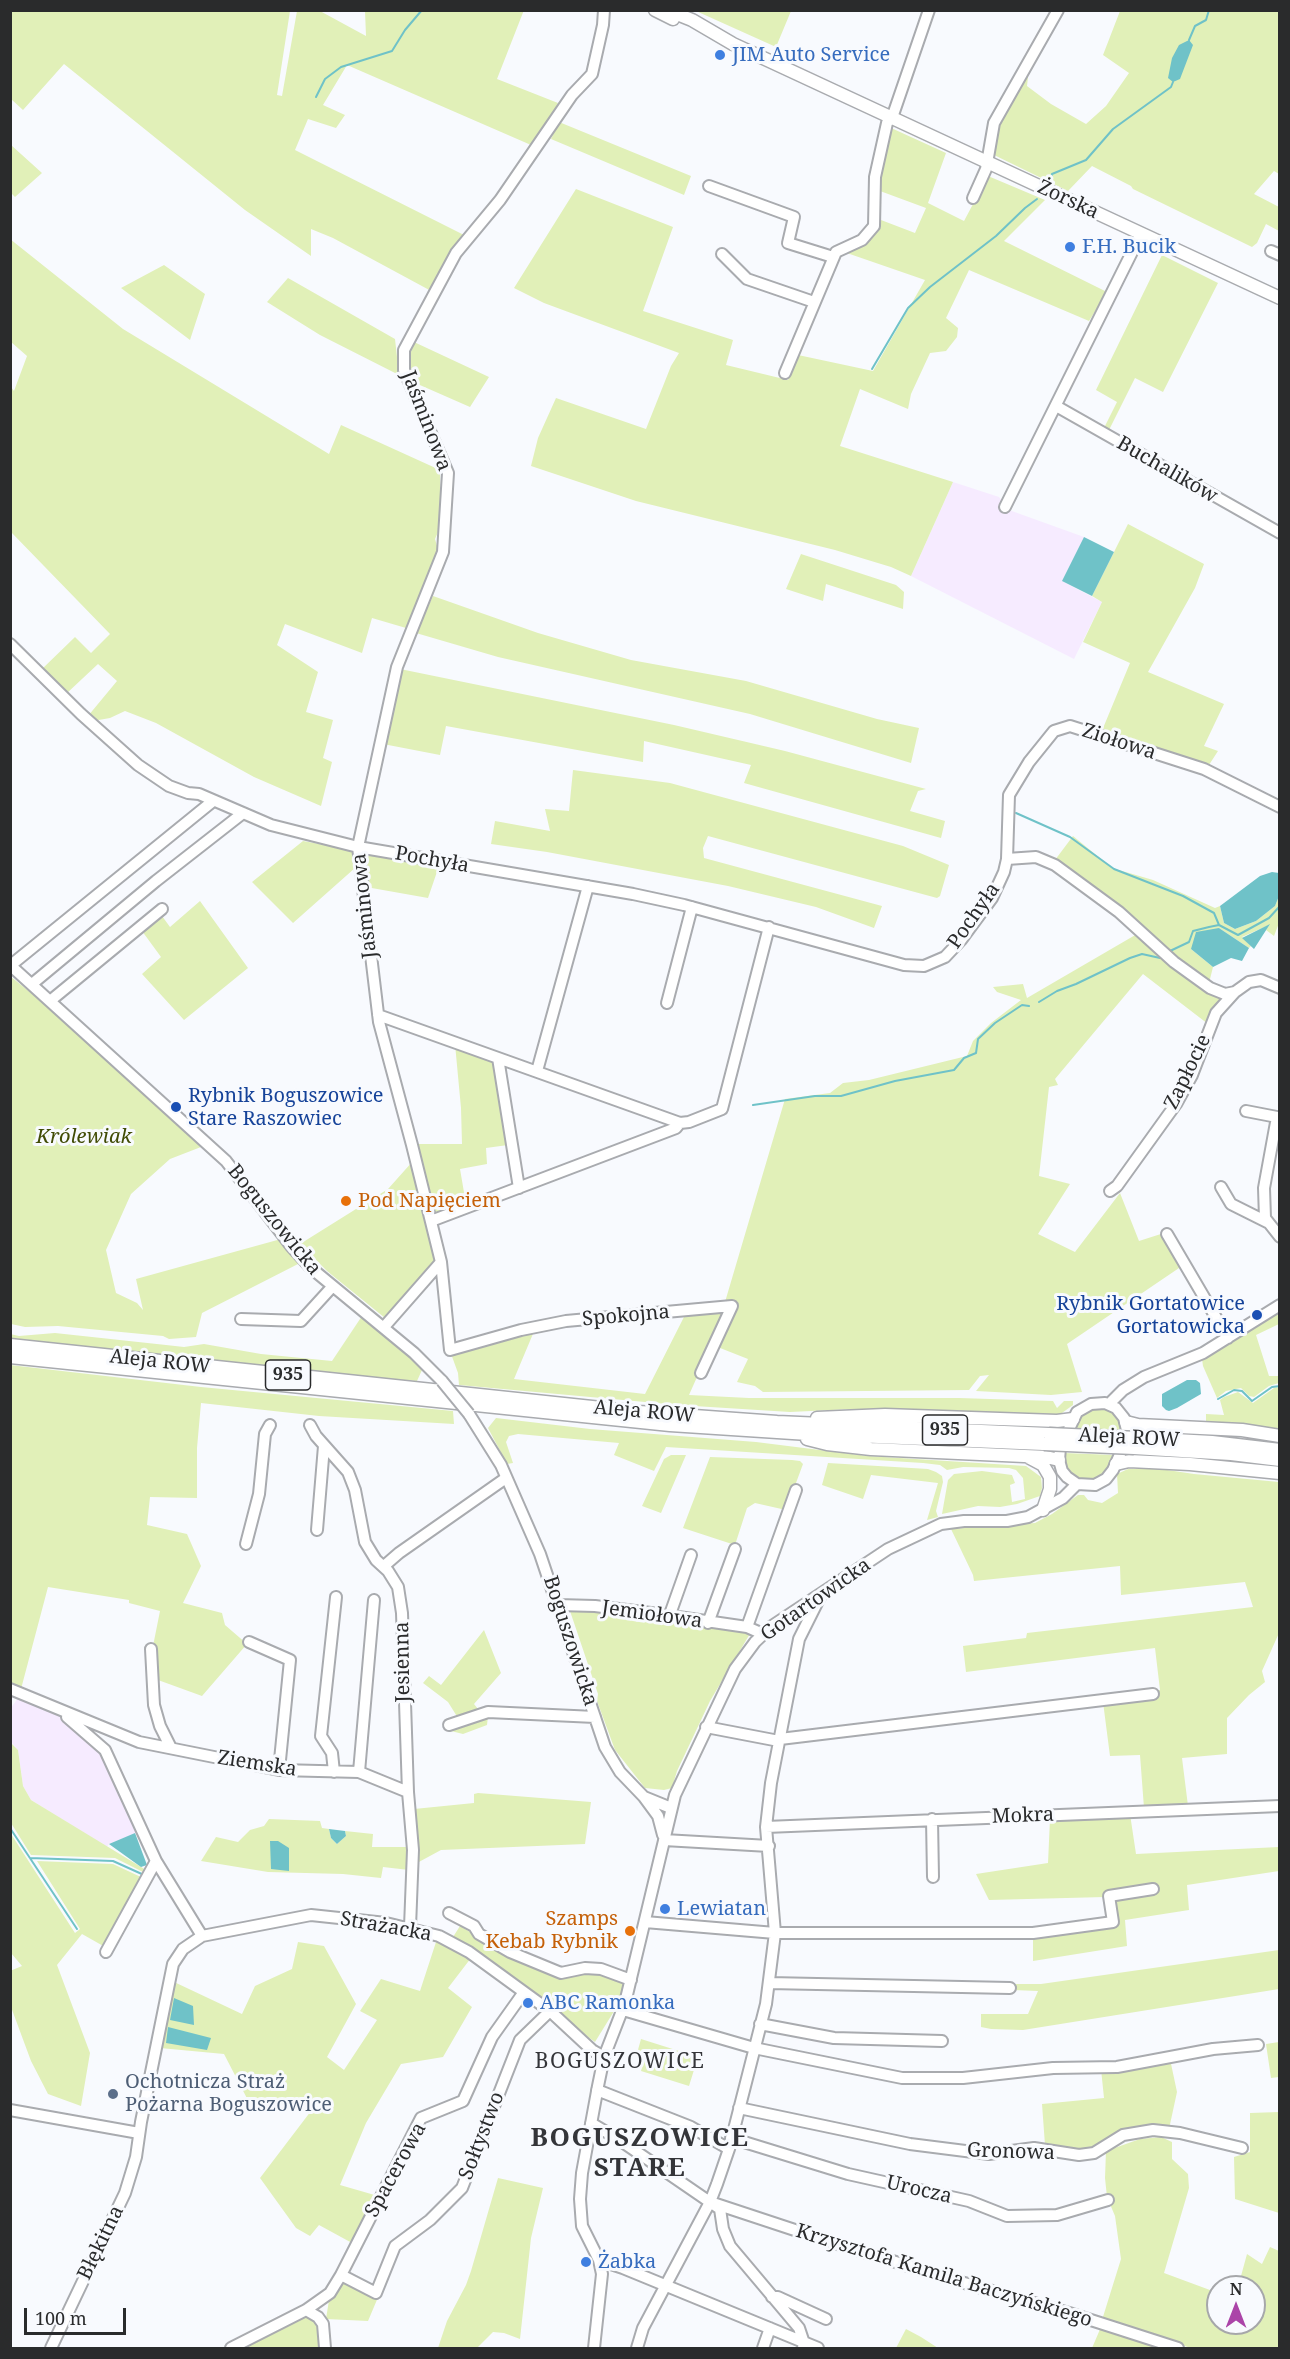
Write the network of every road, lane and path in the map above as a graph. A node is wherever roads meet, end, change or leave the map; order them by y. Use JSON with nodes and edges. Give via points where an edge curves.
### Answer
{"nodes":[{"id":1,"x":655,"y":10,"type":"edge"},
{"id":2,"x":667,"y":10,"type":"edge"},
{"id":3,"x":929,"y":10,"type":"edge"},
{"id":4,"x":1058,"y":10,"type":"edge"},
{"id":5,"x":603,"y":13,"type":"edge"},
{"id":6,"x":732,"y":44,"type":"junction"},
{"id":7,"x":891,"y":117,"type":"junction"},
{"id":8,"x":988,"y":163,"type":"junction"},
{"id":9,"x":710,"y":186,"type":"dead end"},
{"id":10,"x":973,"y":198,"type":"dead end"},
{"id":11,"x":1141,"y":234,"type":"junction"},
{"id":12,"x":722,"y":254,"type":"dead end"},
{"id":13,"x":833,"y":257,"type":"junction"},
{"id":14,"x":1280,"y":298,"type":"edge"},
{"id":15,"x":814,"y":302,"type":"junction"},
{"id":16,"x":785,"y":373,"type":"dead end"},
{"id":17,"x":1056,"y":406,"type":"junction"},
{"id":18,"x":1005,"y":507,"type":"dead end"},
{"id":19,"x":1280,"y":533,"type":"edge"},
{"id":20,"x":10,"y":644,"type":"edge"},
{"id":21,"x":213,"y":801,"type":"junction"},
{"id":22,"x":1280,"y":807,"type":"edge"},
{"id":23,"x":243,"y":813,"type":"junction"},
{"id":24,"x":358,"y":847,"type":"junction"},
{"id":25,"x":1007,"y":859,"type":"junction"},
{"id":26,"x":588,"y":886,"type":"junction"},
{"id":27,"x":692,"y":906,"type":"junction"},
{"id":28,"x":162,"y":909,"type":"dead end"},
{"id":29,"x":769,"y":927,"type":"junction"},
{"id":30,"x":11,"y":965,"type":"edge"},
{"id":31,"x":32,"y":984,"type":"junction"},
{"id":32,"x":1280,"y":988,"type":"edge"},
{"id":33,"x":1235,"y":992,"type":"junction"},
{"id":34,"x":51,"y":1001,"type":"junction"},
{"id":35,"x":667,"y":1003,"type":"dead end"},
{"id":36,"x":378,"y":1015,"type":"junction"},
{"id":37,"x":498,"y":1058,"type":"junction"},
{"id":38,"x":537,"y":1071,"type":"junction"},
{"id":39,"x":1246,"y":1111,"type":"dead end"},
{"id":40,"x":680,"y":1123,"type":"junction"},
{"id":41,"x":1221,"y":1187,"type":"dead end"},
{"id":42,"x":519,"y":1188,"type":"junction"},
{"id":43,"x":1110,"y":1191,"type":"dead end"},
{"id":44,"x":431,"y":1221,"type":"junction"},
{"id":45,"x":1266,"y":1222,"type":"junction"},
{"id":46,"x":1167,"y":1234,"type":"dead end"},
{"id":47,"x":1280,"y":1237,"type":"edge"},
{"id":48,"x":441,"y":1262,"type":"junction"},
{"id":49,"x":332,"y":1287,"type":"junction"},
{"id":50,"x":1280,"y":1305,"type":"edge"},
{"id":51,"x":241,"y":1319,"type":"dead end"},
{"id":52,"x":384,"y":1327,"type":"junction"},
{"id":53,"x":1228,"y":1338,"type":"junction"},
{"id":54,"x":10,"y":1345,"type":"edge"},
{"id":55,"x":450,"y":1350,"type":"joint"},
{"id":56,"x":10,"y":1357,"type":"edge"},
{"id":57,"x":701,"y":1373,"type":"dead end"},
{"id":58,"x":1136,"y":1382,"type":"junction"},
{"id":59,"x":1109,"y":1404,"type":"junction"},
{"id":60,"x":1123,"y":1416,"type":"junction"},
{"id":61,"x":1073,"y":1419,"type":"junction"},
{"id":62,"x":270,"y":1425,"type":"dead end"},
{"id":63,"x":310,"y":1425,"type":"dead end"},
{"id":64,"x":780,"y":1427,"type":"junction"},
{"id":65,"x":1280,"y":1436,"type":"edge"},
{"id":66,"x":1136,"y":1443,"type":"junction"},
{"id":67,"x":324,"y":1446,"type":"junction"},
{"id":68,"x":1280,"y":1449,"type":"edge"},
{"id":69,"x":1026,"y":1456,"type":"junction"},
{"id":70,"x":1059,"y":1460,"type":"junction"},
{"id":71,"x":1280,"y":1460,"type":"edge"},
{"id":72,"x":1116,"y":1464,"type":"junction"},
{"id":73,"x":1280,"y":1473,"type":"edge"},
{"id":74,"x":506,"y":1478,"type":"junction"},
{"id":75,"x":1067,"y":1478,"type":"junction"},
{"id":76,"x":1077,"y":1484,"type":"junction"},
{"id":77,"x":796,"y":1490,"type":"dead end"},
{"id":78,"x":1047,"y":1507,"type":"junction"},
{"id":79,"x":317,"y":1530,"type":"dead end"},
{"id":80,"x":246,"y":1544,"type":"dead end"},
{"id":81,"x":735,"y":1549,"type":"dead end"},
{"id":82,"x":691,"y":1556,"type":"dead end"},
{"id":83,"x":384,"y":1566,"type":"junction"},
{"id":84,"x":824,"y":1590,"type":"junction"},
{"id":85,"x":336,"y":1598,"type":"dead end"},
{"id":86,"x":374,"y":1600,"type":"dead end"},
{"id":87,"x":558,"y":1605,"type":"junction"},
{"id":88,"x":669,"y":1617,"type":"junction"},
{"id":89,"x":708,"y":1623,"type":"junction"},
{"id":90,"x":747,"y":1627,"type":"junction"},
{"id":91,"x":763,"y":1634,"type":"junction"},
{"id":92,"x":249,"y":1642,"type":"dead end"},
{"id":93,"x":151,"y":1649,"type":"dead end"},
{"id":94,"x":10,"y":1689,"type":"edge"},
{"id":95,"x":1153,"y":1694,"type":"dead end"},
{"id":96,"x":60,"y":1711,"type":"junction"},
{"id":97,"x":595,"y":1717,"type":"junction"},
{"id":98,"x":449,"y":1725,"type":"dead end"},
{"id":99,"x":706,"y":1727,"type":"junction"},
{"id":100,"x":106,"y":1730,"type":"junction"},
{"id":101,"x":780,"y":1740,"type":"junction"},
{"id":102,"x":99,"y":1744,"type":"junction"},
{"id":103,"x":171,"y":1748,"type":"junction"},
{"id":104,"x":279,"y":1770,"type":"junction"},
{"id":105,"x":334,"y":1772,"type":"junction"},
{"id":106,"x":359,"y":1773,"type":"junction"},
{"id":107,"x":408,"y":1792,"type":"junction"},
{"id":108,"x":644,"y":1797,"type":"junction"},
{"id":109,"x":1280,"y":1806,"type":"edge"},
{"id":110,"x":670,"y":1811,"type":"junction"},
{"id":111,"x":655,"y":1812,"type":"junction"},
{"id":112,"x":932,"y":1819,"type":"junction"},
{"id":113,"x":766,"y":1827,"type":"junction"},
{"id":114,"x":664,"y":1839,"type":"junction"},
{"id":115,"x":769,"y":1846,"type":"junction"},
{"id":116,"x":156,"y":1861,"type":"junction"},
{"id":117,"x":933,"y":1877,"type":"dead end"},
{"id":118,"x":1153,"y":1889,"type":"dead end"},
{"id":119,"x":449,"y":1913,"type":"dead end"},
{"id":120,"x":645,"y":1922,"type":"junction"},
{"id":121,"x":410,"y":1927,"type":"junction"},
{"id":122,"x":775,"y":1933,"type":"junction"},
{"id":123,"x":202,"y":1936,"type":"junction"},
{"id":124,"x":106,"y":1953,"type":"dead end"},
{"id":125,"x":631,"y":1980,"type":"junction"},
{"id":126,"x":769,"y":1983,"type":"junction"},
{"id":127,"x":1010,"y":1988,"type":"dead end"},
{"id":128,"x":524,"y":1992,"type":"junction"},
{"id":129,"x":623,"y":2010,"type":"junction"},
{"id":130,"x":550,"y":2012,"type":"junction"},
{"id":131,"x":760,"y":2024,"type":"junction"},
{"id":132,"x":942,"y":2041,"type":"dead end"},
{"id":133,"x":1258,"y":2045,"type":"dead end"},
{"id":134,"x":754,"y":2048,"type":"junction"},
{"id":135,"x":604,"y":2057,"type":"junction"},
{"id":136,"x":597,"y":2090,"type":"junction"},
{"id":137,"x":739,"y":2108,"type":"junction"},
{"id":138,"x":10,"y":2110,"type":"edge"},
{"id":139,"x":591,"y":2123,"type":"junction"},
{"id":140,"x":139,"y":2133,"type":"junction"},
{"id":141,"x":730,"y":2144,"type":"junction"},
{"id":142,"x":1242,"y":2148,"type":"dead end"},
{"id":143,"x":1108,"y":2200,"type":"dead end"},
{"id":144,"x":710,"y":2202,"type":"junction"},
{"id":145,"x":599,"y":2260,"type":"junction"},
{"id":146,"x":340,"y":2275,"type":"junction"},
{"id":147,"x":667,"y":2286,"type":"junction"},
{"id":148,"x":326,"y":2296,"type":"junction"},
{"id":149,"x":772,"y":2297,"type":"junction"},
{"id":150,"x":306,"y":2310,"type":"junction"},
{"id":151,"x":826,"y":2319,"type":"dead end"},
{"id":152,"x":323,"y":2324,"type":"junction"},
{"id":153,"x":770,"y":2328,"type":"junction"},
{"id":154,"x":803,"y":2346,"type":"edge"},
{"id":155,"x":51,"y":2349,"type":"edge"},
{"id":156,"x":231,"y":2349,"type":"edge"},
{"id":157,"x":325,"y":2349,"type":"edge"},
{"id":158,"x":594,"y":2349,"type":"edge"},
{"id":159,"x":637,"y":2349,"type":"edge"},
{"id":160,"x":763,"y":2349,"type":"edge"},
{"id":161,"x":818,"y":2349,"type":"edge"},
{"id":162,"x":1178,"y":2349,"type":"edge"}],
"edges":[{"from":1,"to":6,"type":"main road","name":"Żorska"},
{"from":2,"to":6,"type":"main road","name":"Żorska"},
{"from":3,"to":7,"type":"street"},
{"from":4,"to":8,"type":"street","via":[[994,123]]},
{"from":5,"to":24,"type":"street","name":"Jaśminowa","via":[[592,74],[572,95],[500,200],[456,253],[404,350],[404,370],[448,473],[443,552],[397,667]]},
{"from":6,"to":7,"type":"main road","name":"Żorska"},
{"from":7,"to":8,"type":"main road","name":"Żorska"},
{"from":7,"to":13,"type":"street","via":[[875,177],[874,226],[862,240]]},
{"from":8,"to":10,"type":"street"},
{"from":8,"to":11,"type":"main road","name":"Żorska"},
{"from":9,"to":13,"type":"street","via":[[794,217],[788,243]]},
{"from":11,"to":14,"type":"main road","name":"Żorska"},
{"from":11,"to":17,"type":"street"},
{"from":12,"to":15,"type":"street","via":[[747,279]]},
{"from":13,"to":15,"type":"street"},
{"from":15,"to":16,"type":"street"},
{"from":17,"to":18,"type":"street"},
{"from":17,"to":19,"type":"street","name":"Buchalików"},
{"from":20,"to":21,"type":"street","name":"Pochyła","via":[[138,765],[169,786]]},
{"from":21,"to":23,"type":"street","name":"Pochyła"},
{"from":21,"to":30,"type":"street","name":"Boguszowicka"},
{"from":22,"to":25,"type":"street","name":"Ziołowa","via":[[1204,769],[1070,726],[1054,731],[1009,795]]},
{"from":23,"to":24,"type":"street","name":"Pochyła","via":[[290,832]]},
{"from":23,"to":31,"type":"street"},
{"from":24,"to":26,"type":"street","name":"Pochyła"},
{"from":24,"to":36,"type":"street","name":"Jaśminowa"},
{"from":25,"to":29,"type":"street","name":"Pochyła","via":[[992,898],[961,940],[945,957],[924,966],[904,965]]},
{"from":25,"to":33,"type":"street","name":"Pochyła","via":[[1036,857],[1055,865],[1210,988],[1226,994]]},
{"from":26,"to":27,"type":"street","name":"Pochyła"},
{"from":26,"to":38,"type":"street"},
{"from":27,"to":29,"type":"street","name":"Pochyła"},
{"from":27,"to":35,"type":"street"},
{"from":28,"to":34,"type":"street"},
{"from":29,"to":40,"type":"street","via":[[724,1105],[719,1112]]},
{"from":30,"to":31,"type":"street","name":"Boguszowicka"},
{"from":31,"to":34,"type":"street","name":"Boguszowicka"},
{"from":32,"to":33,"type":"street","name":"Zapłocie","via":[[1261,980],[1249,982]]},
{"from":33,"to":43,"type":"street","name":"Zapłocie","via":[[1216,1013],[1176,1104]]},
{"from":34,"to":49,"type":"street","name":"Boguszowicka","via":[[226,1161],[297,1254]]},
{"from":36,"to":37,"type":"street"},
{"from":36,"to":44,"type":"street","name":"Jaśminowa"},
{"from":37,"to":38,"type":"street"},
{"from":37,"to":42,"type":"street"},
{"from":38,"to":40,"type":"street"},
{"from":39,"to":45,"type":"street","via":[[1277,1117],[1266,1168]]},
{"from":40,"to":42,"type":"street","via":[[676,1128]]},
{"from":41,"to":45,"type":"street","via":[[1231,1204]]},
{"from":42,"to":44,"type":"street"},
{"from":44,"to":48,"type":"street","name":"Jaśminowa"},
{"from":45,"to":47,"type":"street"},
{"from":46,"to":53,"type":"street"},
{"from":48,"to":52,"type":"street"},
{"from":48,"to":55,"type":"street","name":"Jaśminowa"},
{"from":49,"to":51,"type":"street","via":[[301,1321]]},
{"from":49,"to":52,"type":"street","name":"Boguszowicka"},
{"from":50,"to":53,"type":"street"},
{"from":52,"to":74,"type":"street","name":"Boguszowicka","bridge":true,"via":[[442,1381],[469,1414]]},
{"from":53,"to":58,"type":"street"},
{"from":54,"to":64,"type":"main road","name":"Aleja ROW","number":"935"},
{"from":55,"to":57,"type":"street","name":"Spokojna","via":[[566,1321],[732,1306]]},
{"from":56,"to":64,"type":"main road","name":"Aleja ROW","number":"935","via":[[635,1422]]},
{"from":58,"to":59,"type":"street"},
{"from":58,"to":60,"type":"street","via":[[1125,1398]]},
{"from":59,"to":60,"type":"street"},
{"from":59,"to":61,"type":"street","via":[[1087,1405]]},
{"from":60,"to":65,"type":"main road","via":[[1138,1425],[1242,1430]]},
{"from":60,"to":72,"type":"street","via":[[1127,1434]]},
{"from":61,"to":64,"type":"main road","via":[[845,1415]]},
{"from":61,"to":70,"type":"street"},
{"from":62,"to":80,"type":"street","via":[[265,1434],[259,1494]]},
{"from":63,"to":67,"type":"street","name":"Jesienna"},
{"from":64,"to":66,"type":"main road","name":"Aleja ROW","number":"935","bridge":true},
{"from":64,"to":69,"type":"main road","via":[[827,1444],[854,1448]]},
{"from":66,"to":68,"type":"main road","name":"Aleja ROW","number":"935","via":[[1222,1443]]},
{"from":66,"to":71,"type":"main road","name":"Aleja ROW","number":"935"},
{"from":67,"to":79,"type":"street"},
{"from":67,"to":83,"type":"street","name":"Jesienna","via":[[351,1479],[365,1542]]},
{"from":69,"to":70,"type":"main road"},
{"from":69,"to":78,"type":"main road","via":[[1041,1464],[1050,1477]]},
{"from":70,"to":75,"type":"street"},
{"from":72,"to":73,"type":"main road","via":[[1190,1464]]},
{"from":72,"to":76,"type":"street","via":[[1102,1482]]},
{"from":74,"to":83,"type":"street"},
{"from":74,"to":87,"type":"street","name":"Boguszowicka","via":[[535,1540]]},
{"from":75,"to":76,"type":"street"},
{"from":75,"to":78,"type":"street"},
{"from":76,"to":78,"type":"street","name":"Gotartowicka"},
{"from":77,"to":90,"type":"street"},
{"from":78,"to":84,"type":"street","name":"Gotartowicka","via":[[1017,1520],[958,1521],[932,1527],[888,1549]]},
{"from":81,"to":89,"type":"street"},
{"from":82,"to":88,"type":"street"},
{"from":83,"to":107,"type":"street","name":"Jesienna","via":[[398,1587],[402,1613]]},
{"from":84,"to":91,"type":"street","name":"Gotartowicka"},
{"from":84,"to":101,"type":"street","via":[[800,1639]]},
{"from":85,"to":105,"type":"street","via":[[321,1736],[332,1753]]},
{"from":86,"to":106,"type":"street"},
{"from":87,"to":88,"type":"street","name":"Jemiołowa"},
{"from":87,"to":97,"type":"street","name":"Boguszowicka"},
{"from":88,"to":89,"type":"street","name":"Jemiołowa"},
{"from":89,"to":90,"type":"street","name":"Jemiołowa"},
{"from":90,"to":91,"type":"street","name":"Jemiołowa"},
{"from":91,"to":99,"type":"street","name":"Gotartowicka","via":[[735,1669]]},
{"from":92,"to":104,"type":"street","via":[[290,1660]]},
{"from":93,"to":103,"type":"street","via":[[154,1706]]},
{"from":94,"to":96,"type":"street","name":"Ziemska"},
{"from":95,"to":101,"type":"street"},
{"from":96,"to":100,"type":"street","name":"Ziemska"},
{"from":96,"to":102,"type":"street","name":"Ziemska"},
{"from":97,"to":98,"type":"street","via":[[488,1712]]},
{"from":97,"to":108,"type":"street","name":"Boguszowicka","via":[[613,1761]]},
{"from":99,"to":101,"type":"street"},
{"from":99,"to":110,"type":"street","name":"Gotartowicka"},
{"from":100,"to":102,"type":"street"},
{"from":100,"to":103,"type":"street","name":"Ziemska"},
{"from":101,"to":113,"type":"street"},
{"from":102,"to":116,"type":"street"},
{"from":103,"to":104,"type":"street","name":"Ziemska"},
{"from":104,"to":105,"type":"street","name":"Ziemska"},
{"from":105,"to":106,"type":"street","name":"Ziemska"},
{"from":106,"to":107,"type":"street","name":"Ziemska"},
{"from":107,"to":121,"type":"street","name":"Jesienna","via":[[413,1850]]},
{"from":108,"to":110,"type":"street","name":"Boguszowicka"},
{"from":108,"to":111,"type":"street","name":"Boguszowicka"},
{"from":109,"to":112,"type":"street","name":"Mokra"},
{"from":110,"to":111,"type":"street"},
{"from":110,"to":114,"type":"street","name":"Gotartowicka"},
{"from":111,"to":114,"type":"street","name":"Boguszowicka"},
{"from":112,"to":113,"type":"street","name":"Mokra"},
{"from":112,"to":117,"type":"street"},
{"from":113,"to":115,"type":"street"},
{"from":114,"to":115,"type":"street"},
{"from":114,"to":120,"type":"street","name":"Gotartowicka"},
{"from":115,"to":122,"type":"street"},
{"from":116,"to":123,"type":"street"},
{"from":116,"to":124,"type":"street"},
{"from":118,"to":122,"type":"street","via":[[1109,1896],[1113,1922],[1033,1933]]},
{"from":119,"to":125,"type":"street","via":[[510,1952],[561,1973],[601,1969]]},
{"from":120,"to":122,"type":"street"},
{"from":120,"to":125,"type":"street","name":"Gotartowicka"},
{"from":121,"to":123,"type":"street","name":"Strażacka","via":[[311,1915]]},
{"from":121,"to":128,"type":"street","name":"Strażacka","via":[[439,1935],[469,1952]]},
{"from":122,"to":126,"type":"street"},
{"from":123,"to":140,"type":"street","name":"Strażacka","via":[[183,1949],[173,1964]]},
{"from":125,"to":129,"type":"street","name":"Gotartowicka"},
{"from":126,"to":127,"type":"street"},
{"from":126,"to":131,"type":"street"},
{"from":128,"to":130,"type":"street","name":"Strażacka"},
{"from":128,"to":146,"type":"street","name":"Spacerowa","via":[[492,2037],[463,2101],[421,2118]]},
{"from":129,"to":134,"type":"street"},
{"from":129,"to":135,"type":"street","name":"Gotartowicka"},
{"from":130,"to":135,"type":"street","name":"Strażacka"},
{"from":130,"to":146,"type":"street","name":"Sołtystwo","via":[[519,2040],[462,2188],[430,2220],[395,2246],[376,2293]]},
{"from":131,"to":132,"type":"street","via":[[834,2038]]},
{"from":131,"to":134,"type":"street"},
{"from":133,"to":134,"type":"street","via":[[1128,2065],[963,2078],[902,2078]]},
{"from":134,"to":137,"type":"street"},
{"from":135,"to":136,"type":"street","name":"Gotartowicka"},
{"from":136,"to":139,"type":"street","name":"Gotartowicka"},
{"from":136,"to":141,"type":"street","name":"Urocza"},
{"from":137,"to":141,"type":"street"},
{"from":137,"to":142,"type":"street","name":"Gronowa","via":[[910,2144],[989,2154],[1034,2148],[1080,2156],[1123,2135],[1153,2130]]},
{"from":138,"to":140,"type":"street"},
{"from":139,"to":144,"type":"street"},
{"from":139,"to":145,"type":"street","name":"Gotartowicka","via":[[580,2213],[582,2226]]},
{"from":140,"to":155,"type":"street","name":"Błękitna","via":[[125,2193]]},
{"from":141,"to":143,"type":"street","name":"Urocza","via":[[969,2200],[1007,2216],[1057,2215]]},
{"from":141,"to":144,"type":"street"},
{"from":144,"to":147,"type":"street"},
{"from":144,"to":149,"type":"street","via":[[720,2209],[730,2246]]},
{"from":144,"to":162,"type":"street","name":"Krzysztofa Kamila Baczyńskiego"},
{"from":145,"to":147,"type":"street"},
{"from":145,"to":158,"type":"street","via":[[603,2281]]},
{"from":146,"to":148,"type":"street","name":"Spacerowa"},
{"from":147,"to":153,"type":"street"},
{"from":147,"to":159,"type":"street"},
{"from":148,"to":150,"type":"street"},
{"from":148,"to":152,"type":"street"},
{"from":149,"to":151,"type":"street"},
{"from":149,"to":154,"type":"street","via":[[799,2328]]},
{"from":150,"to":152,"type":"street"},
{"from":150,"to":156,"type":"street"},
{"from":152,"to":157,"type":"street"},
{"from":153,"to":154,"type":"street"},
{"from":153,"to":160,"type":"street"},
{"from":154,"to":161,"type":"street"}]}
